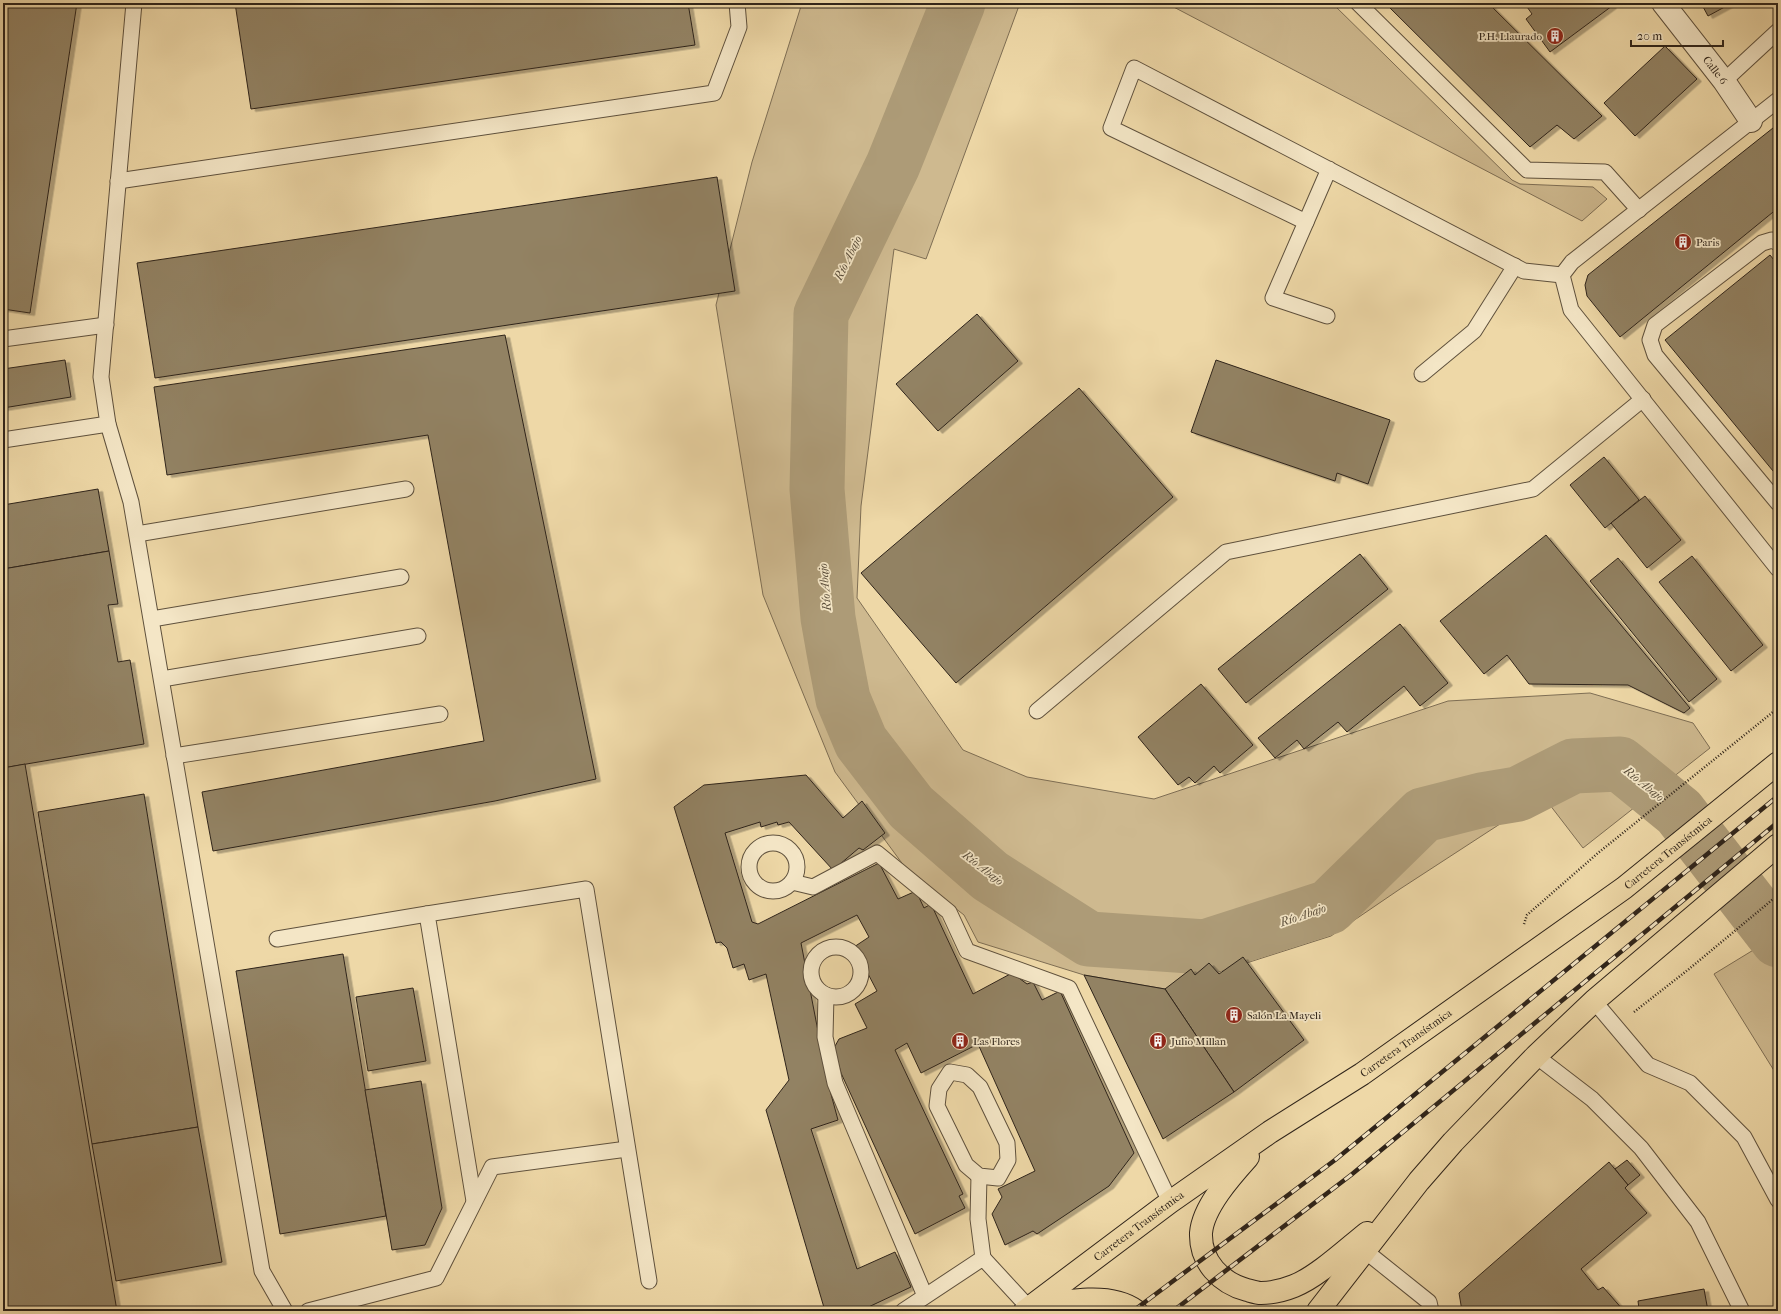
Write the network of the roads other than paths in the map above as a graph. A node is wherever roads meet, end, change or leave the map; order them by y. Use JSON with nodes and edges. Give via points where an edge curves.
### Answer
{"nodes":[{"id":1,"x":134,"y":3,"type":"edge"},
{"id":2,"x":737,"y":3,"type":"edge"},
{"id":3,"x":1358,"y":3,"type":"edge"},
{"id":4,"x":1663,"y":3,"type":"edge"},
{"id":5,"x":1778,"y":31,"type":"edge"},
{"id":6,"x":1724,"y":81,"type":"junction"},
{"id":7,"x":1778,"y":100,"type":"edge"},
{"id":8,"x":1751,"y":120,"type":"junction"},
{"id":9,"x":1329,"y":169,"type":"junction"},
{"id":10,"x":118,"y":181,"type":"junction"},
{"id":11,"x":1639,"y":210,"type":"junction"},
{"id":12,"x":1306,"y":222,"type":"junction"},
{"id":13,"x":1778,"y":243,"type":"edge"},
{"id":14,"x":1515,"y":266,"type":"junction"},
{"id":15,"x":1562,"y":275,"type":"junction"},
{"id":16,"x":1327,"y":316,"type":"dead end"},
{"id":17,"x":106,"y":325,"type":"junction"},
{"id":18,"x":3,"y":339,"type":"edge"},
{"id":19,"x":1422,"y":374,"type":"dead end"},
{"id":20,"x":1643,"y":399,"type":"junction"},
{"id":21,"x":108,"y":424,"type":"junction"},
{"id":22,"x":3,"y":440,"type":"edge"},
{"id":23,"x":406,"y":489,"type":"dead end"},
{"id":24,"x":1778,"y":503,"type":"edge"},
{"id":25,"x":137,"y":534,"type":"junction"},
{"id":26,"x":1778,"y":569,"type":"edge"},
{"id":27,"x":401,"y":577,"type":"dead end"},
{"id":28,"x":152,"y":619,"type":"junction"},
{"id":29,"x":418,"y":636,"type":"dead end"},
{"id":30,"x":162,"y":679,"type":"junction"},
{"id":31,"x":1037,"y":710,"type":"dead end"},
{"id":32,"x":440,"y":714,"type":"dead end"},
{"id":33,"x":174,"y":756,"type":"junction"},
{"id":34,"x":1774,"y":767,"type":"edge"},
{"id":35,"x":1778,"y":844,"type":"edge"},
{"id":36,"x":792,"y":882,"type":"dead end"},
{"id":37,"x":427,"y":914,"type":"junction"},
{"id":38,"x":278,"y":939,"type":"dead end"},
{"id":39,"x":826,"y":995,"type":"dead end"},
{"id":40,"x":1594,"y":1001,"type":"junction"},
{"id":41,"x":1536,"y":1056,"type":"junction"},
{"id":42,"x":1270,"y":1132,"type":"junction"},
{"id":43,"x":627,"y":1149,"type":"junction"},
{"id":44,"x":979,"y":1176,"type":"junction"},
{"id":45,"x":1778,"y":1200,"type":"edge"},
{"id":46,"x":474,"y":1201,"type":"junction"},
{"id":47,"x":1170,"y":1202,"type":"junction"},
{"id":48,"x":1391,"y":1215,"type":"junction"},
{"id":49,"x":1364,"y":1250,"type":"junction"},
{"id":50,"x":983,"y":1258,"type":"junction"},
{"id":51,"x":649,"y":1281,"type":"dead end"},
{"id":52,"x":925,"y":1296,"type":"junction"},
{"id":53,"x":1027,"y":1310,"type":"edge"},
{"id":54,"x":285,"y":1311,"type":"edge"},
{"id":55,"x":308,"y":1311,"type":"edge"},
{"id":56,"x":903,"y":1311,"type":"edge"},
{"id":57,"x":1136,"y":1311,"type":"edge"},
{"id":58,"x":1318,"y":1311,"type":"edge"},
{"id":59,"x":1431,"y":1311,"type":"edge"},
{"id":60,"x":1742,"y":1311,"type":"edge"}],
"edges":[{"from":1,"to":10,"type":"lane"},
{"from":2,"to":10,"type":"lane","via":[[739,27],[714,93]]},
{"from":3,"to":11,"type":"lane","via":[[1527,170],[1605,172]]},
{"from":4,"to":6,"type":"street","name":"Calle 6"},
{"from":5,"to":6,"type":"lane"},
{"from":6,"to":8,"type":"street","name":"Calle 6"},
{"from":7,"to":8,"type":"lane"},
{"from":8,"to":11,"type":"lane"},
{"from":9,"to":12,"type":"lane"},
{"from":9,"to":12,"type":"lane","via":[[1134,68],[1111,128]]},
{"from":9,"to":14,"type":"lane"},
{"from":10,"to":17,"type":"lane"},
{"from":11,"to":15,"type":"lane","via":[[1572,262]]},
{"from":12,"to":16,"type":"lane","via":[[1273,298]]},
{"from":13,"to":24,"type":"lane","via":[[1772,240],[1762,243],[1655,326],[1650,340],[1655,356]]},
{"from":14,"to":15,"type":"lane","via":[[1524,270]]},
{"from":14,"to":19,"type":"lane","via":[[1474,331]]},
{"from":15,"to":20,"type":"lane","via":[[1571,310]]},
{"from":17,"to":18,"type":"lane"},
{"from":17,"to":21,"type":"lane","via":[[102,377]]},
{"from":20,"to":26,"type":"lane"},
{"from":20,"to":31,"type":"lane","via":[[1533,489],[1226,552]]},
{"from":21,"to":22,"type":"lane"},
{"from":21,"to":25,"type":"lane","via":[[131,502]]},
{"from":23,"to":25,"type":"lane"},
{"from":25,"to":28,"type":"lane"},
{"from":27,"to":28,"type":"lane"},
{"from":28,"to":30,"type":"lane"},
{"from":29,"to":30,"type":"lane"},
{"from":30,"to":33,"type":"lane"},
{"from":32,"to":33,"type":"lane"},
{"from":33,"to":54,"type":"lane","via":[[262,1271]]},
{"from":34,"to":42,"type":"main road","name":"Carretera Transístmica","via":[[1624,888],[1362,1074]]},
{"from":35,"to":40,"type":"main road"},
{"from":36,"to":47,"type":"lane","via":[[813,887],[877,853],[949,912],[967,951],[1069,988]]},
{"from":37,"to":38,"type":"lane"},
{"from":37,"to":43,"type":"lane","via":[[586,888]]},
{"from":37,"to":46,"type":"lane"},
{"from":39,"to":52,"type":"lane","via":[[824,1037],[835,1083]]},
{"from":40,"to":41,"type":"main road"},
{"from":40,"to":45,"type":"lane","via":[[1648,1065],[1690,1083],[1744,1137]]},
{"from":41,"to":48,"type":"main road","via":[[1452,1142]]},
{"from":41,"to":60,"type":"lane","via":[[1592,1099],[1641,1148],[1698,1222]]},
{"from":42,"to":47,"type":"main road","name":"Carretera Transístmica"},
{"from":42,"to":48,"type":"main road","via":[[1215,1199],[1201,1232],[1202,1248],[1207,1260],[1216,1274],[1228,1283],[1260,1293],[1294,1286],[1311,1277]]},
{"from":43,"to":46,"type":"lane","via":[[492,1167]]},
{"from":43,"to":51,"type":"lane"},
{"from":44,"to":44,"type":"lane","via":[[966,1165],[937,1106],[939,1089],[950,1072],[967,1075],[980,1087],[1007,1143],[1008,1160],[998,1178]]},
{"from":44,"to":50,"type":"lane","via":[[978,1219]]},
{"from":46,"to":55,"type":"lane","via":[[436,1278]]},
{"from":47,"to":53,"type":"main road","name":"Carretera Transístmica"},
{"from":48,"to":49,"type":"main road"},
{"from":49,"to":58,"type":"main road"},
{"from":49,"to":59,"type":"lane","via":[[1429,1302]]},
{"from":50,"to":52,"type":"lane"},
{"from":50,"to":53,"type":"lane"},
{"from":52,"to":56,"type":"lane"},
{"from":53,"to":57,"type":"main road","via":[[1081,1300],[1118,1302]]}]}
